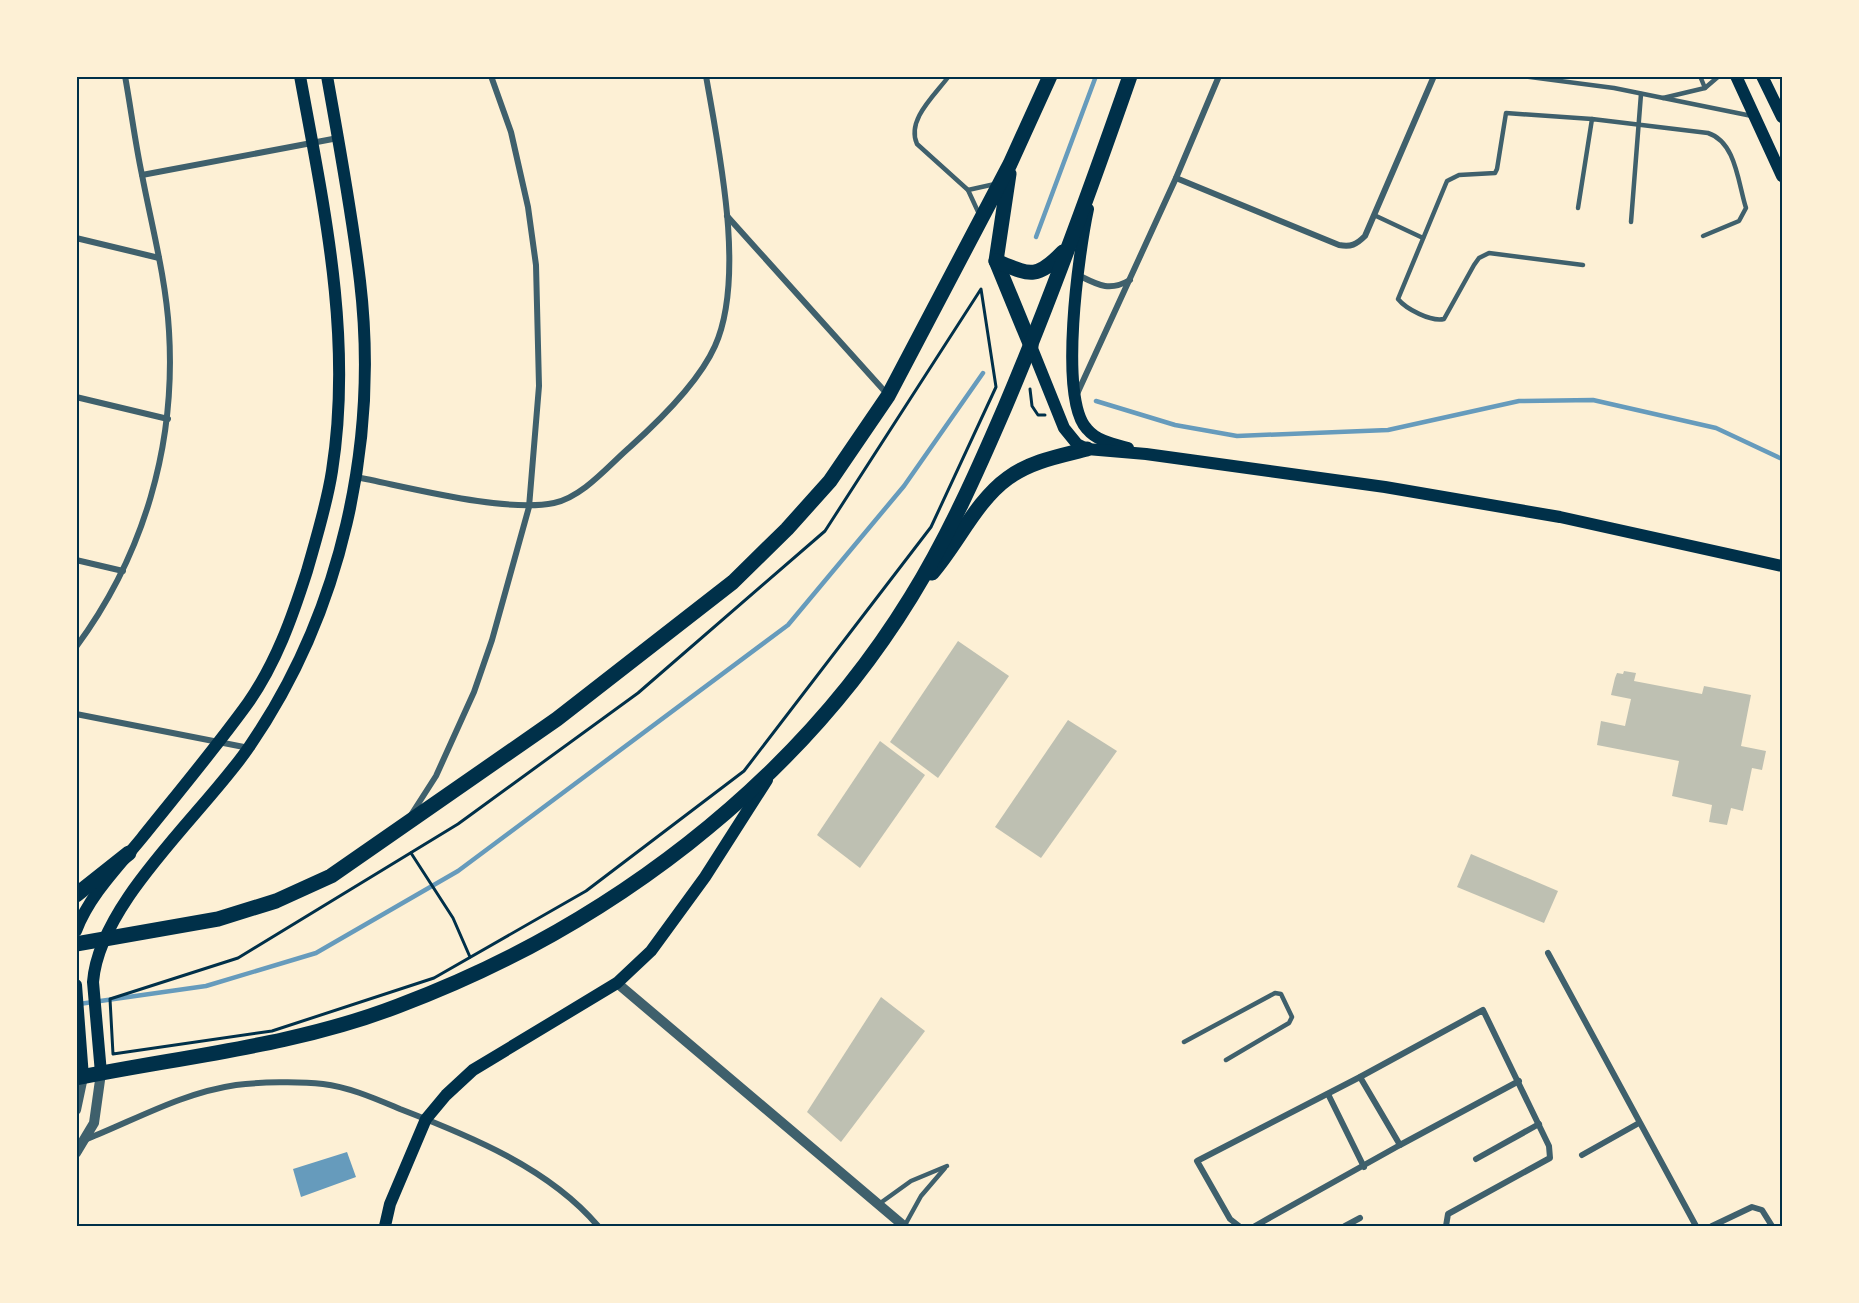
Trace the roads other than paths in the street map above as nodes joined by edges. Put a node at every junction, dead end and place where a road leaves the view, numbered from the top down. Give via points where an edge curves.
1 (125, 76) edge
2 (300, 76) edge
3 (327, 76) edge
4 (491, 76) edge
5 (949, 76) edge
6 (1050, 76) edge
7 (1130, 76) edge
8 (1218, 76) edge
9 (1434, 76) edge
10 (1522, 76) edge
11 (1700, 76) edge
12 (1719, 76) edge
13 (1736, 76) edge
14 (1762, 76) edge
15 (707, 77) edge
16 (1705, 88) junction
17 (1641, 93) junction
18 (1661, 99) junction
19 (1782, 117) edge
20 (1756, 118) junction
21 (1592, 119) junction
22 (1639, 125) junction
23 (338, 138) junction
24 (312, 143) junction
25 (1010, 164) junction
26 (1097, 169) junction
27 (142, 175) junction
28 (1782, 176) edge
29 (1176, 178) junction
30 (999, 183) junction
31 (968, 190) junction
32 (1578, 208) dead end
33 (1374, 215) junction
34 (727, 216) junction
35 (981, 219) junction
36 (1631, 222) dead end
37 (1703, 236) dead end
38 (76, 238) edge
39 (1423, 238) junction
40 (1067, 249) junction
41 (159, 258) junction
42 (996, 261) junction
43 (1583, 265) dead end
44 (1078, 275) junction
45 (1130, 279) junction
46 (1031, 346) junction
47 (888, 396) junction
48 (76, 397) edge
49 (1073, 400) junction
50 (168, 418) junction
51 (1087, 449) junction
52 (1146, 454) junction
53 (356, 477) junction
54 (529, 507) junction
55 (76, 560) edge
56 (1782, 566) edge
57 (123, 571) junction
58 (911, 598) junction
59 (76, 647) edge
60 (76, 714) edge
61 (221, 740) junction
62 (249, 748) junction
63 (775, 767) junction
64 (402, 828) junction
65 (129, 853) junction
66 (76, 896) edge
67 (76, 931) edge
68 (103, 940) junction
69 (76, 944) edge
70 (1548, 953) dead end
71 (617, 982) junction
72 (77, 987) edge
73 (78, 1011) edge
74 (1184, 1042) dead end
75 (1226, 1060) dead end
76 (101, 1072) junction
77 (80, 1077) edge
78 (1360, 1077) junction
79 (1519, 1081) junction
80 (1328, 1094) junction
81 (76, 1110) edge
82 (426, 1119) junction
83 (1639, 1123) junction
84 (1539, 1124) junction
85 (87, 1139) junction
86 (1400, 1145) junction
87 (76, 1153) edge
88 (1582, 1155) dead end
89 (1476, 1159) dead end
90 (1364, 1167) junction
91 (879, 1204) junction
92 (1360, 1218) dead end
93 (385, 1227) edge
94 (598, 1227) edge
95 (904, 1227) edge
96 (1239, 1227) edge
97 (1255, 1227) edge
98 (1345, 1227) edge
99 (1446, 1227) edge
100 (1696, 1227) edge
101 (1712, 1227) edge
102 (1772, 1227) edge

1 - 27 street
2 - 24 main road
3 - 23 main road
4 - 54 street via 511,132 536,265 539,386
5 - 31 lane via 914,123 912,135 916,144
6 - 25 main road
7 - 26 main road
8 - 29 street
9 - 33 street
10 - 17 lane
11 - 16 lane
12 - 16 lane
13 - 20 main road
14 - 19 main road
15 - 34 street
16 - 18 lane
17 - 18 lane
17 - 22 lane
18 - 20 lane
20 - 28 main road
21 - 22 lane
21 - 32 lane
21 - 39 lane via 1508,111 1495,172 1459,175 1447,181
22 - 36 lane
22 - 37 lane via 1708,133 1728,147 1746,208 1739,221
23 - 24 street
23 - 53 main road via 364,330 365,404
24 - 27 street
24 - 61 main road via 339,327 332,472 292,618 274,660
25 - 30 main road
25 - 42 main road
26 - 40 main road
26 - 44 main road
27 - 41 street
29 - 33 street via 1339,245 1350,246 1365,236
29 - 45 street
30 - 31 lane
30 - 35 main road
31 - 35 lane
33 - 39 lane
34 - 47 street
34 - 54 street via 728,294 724,320 714,347 695,377 652,427 583,488 557,503
35 - 47 main road
38 - 41 street
39 - 43 lane via 1398,299 1434,319 1448,315 1474,265 1489,253
40 - 42 main road via 1047,269 1034,274
40 - 46 main road
41 - 50 street via 169,329
42 - 46 main road
44 - 45 street via 1104,288 1119,286
44 - 49 main road
45 - 49 street
46 - 51 main road via 1069,436
46 - 58 main road via 958,515
47 - 64 main road via 830,481 734,582 557,719
48 - 50 street
49 - 52 main road via 1080,419 1094,435
50 - 57 street via 164,452 147,514
51 - 52 main road
51 - 58 main road via 1042,460 1007,478
52 - 56 main road via 1385,487 1560,517
53 - 54 street
53 - 62 main road via 337,566 316,620
54 - 64 street via 474,692 436,776
55 - 57 street
57 - 59 street via 100,614
58 - 63 main road via 846,687
60 - 61 street
61 - 62 street
61 - 65 main road
62 - 68 main road via 129,897
63 - 71 main road via 705,877 651,951
63 - 76 main road via 682,848 579,919 470,977 307,1036
64 - 68 main road via 331,876 276,902 218,919
65 - 66 main road
65 - 67 main road via 102,886
68 - 69 main road
68 - 76 main road via 93,982 106,1054
70 - 83 street
71 - 82 main road via 473,1070
71 - 91 street
72 - 73 main road
73 - 77 main road
74 - 75 lane via 1275,993 1281,994 1292,1017 1289,1023
76 - 77 main road
76 - 85 street via 94,1123
77 - 81 street
78 - 79 street via 1483,1010
78 - 80 street
78 - 86 street
79 - 84 street
79 - 86 street
80 - 90 street
80 - 96 street via 1197,1161 1230,1219
82 - 85 street via 368,1096 322,1084 238,1085 156,1107
82 - 93 main road via 390,1204
82 - 94 street via 493,1149 544,1179 588,1214
83 - 88 street
83 - 100 street
84 - 89 street
84 - 99 street via 1550,1158 1448,1214
85 - 87 street
86 - 90 street
90 - 97 street
91 - 95 street
91 - 95 lane via 911,1182 947,1166 921,1196
92 - 98 street
101 - 102 street via 1752,1207 1762,1210

